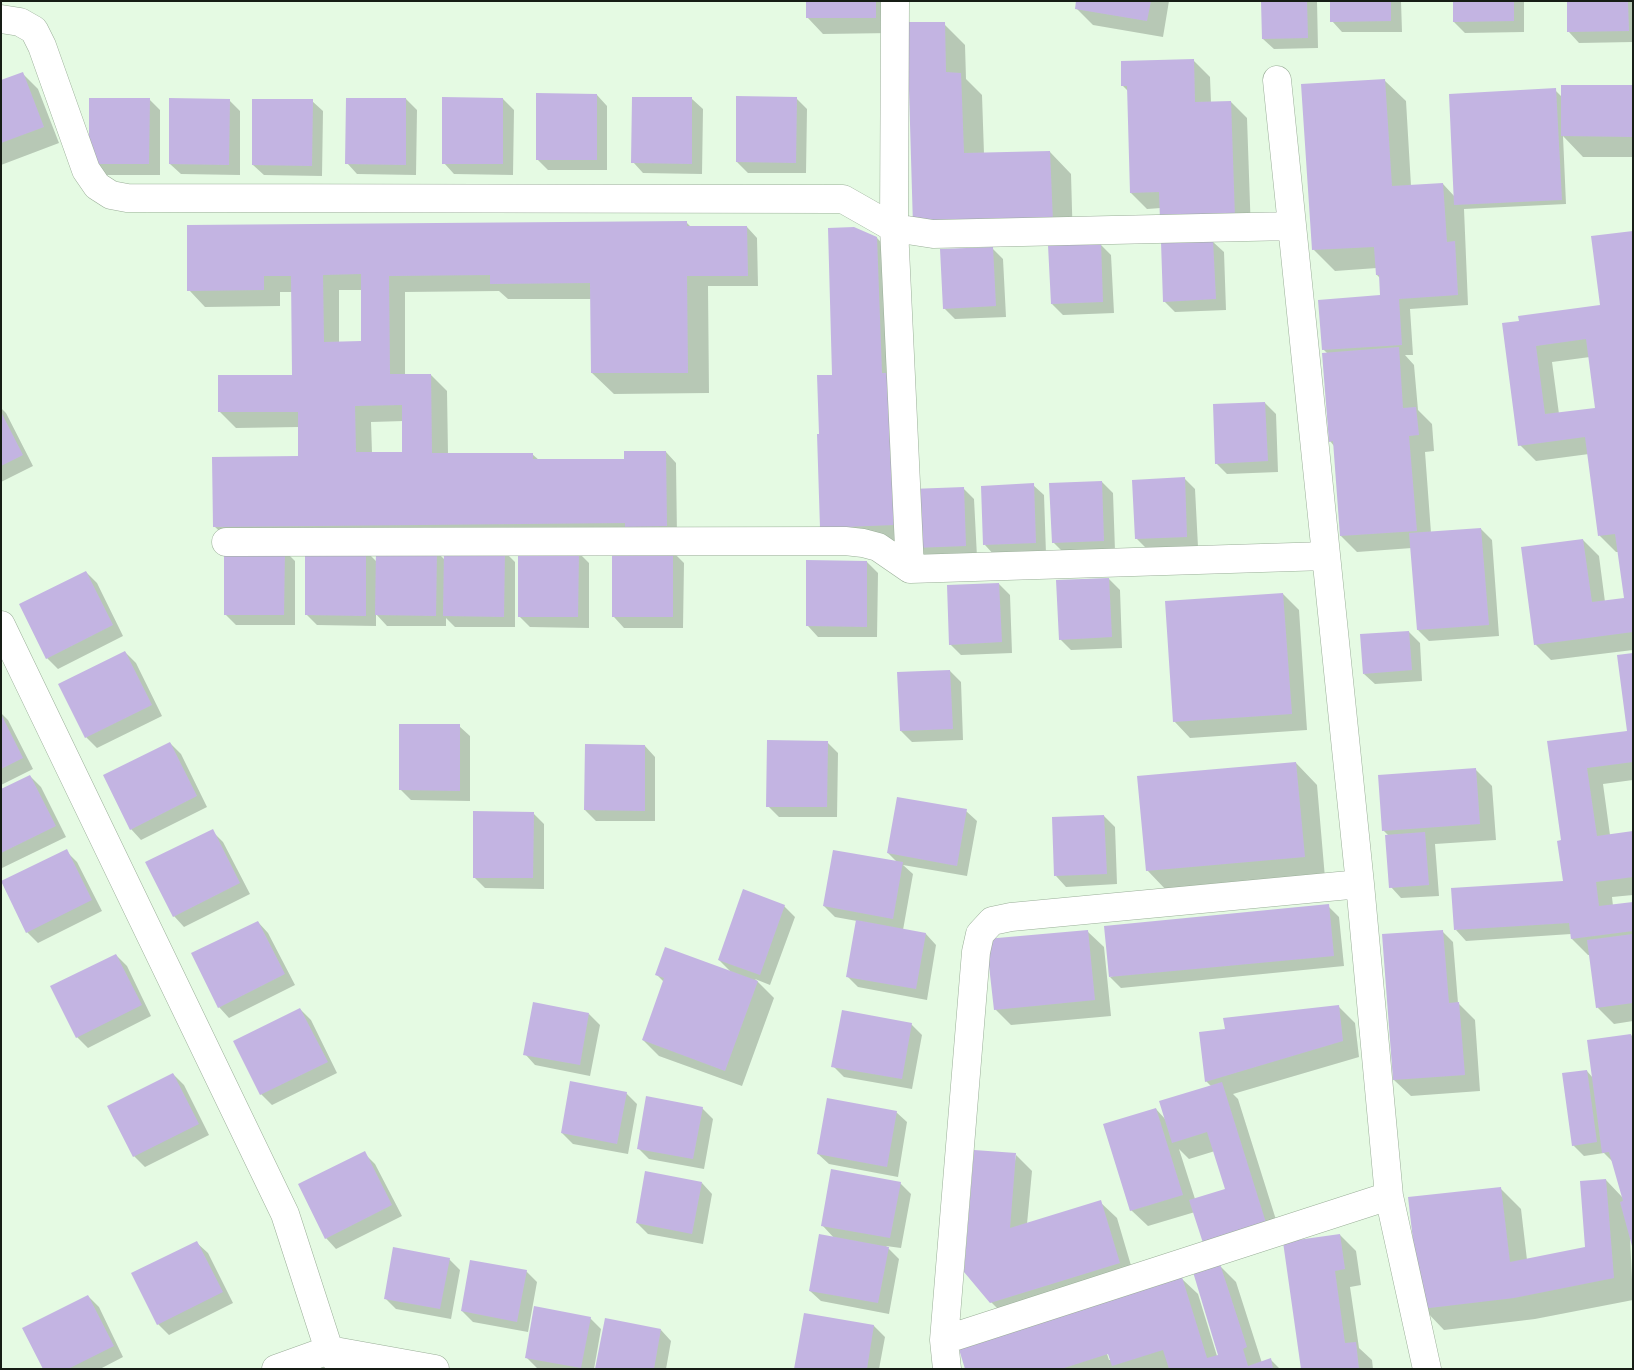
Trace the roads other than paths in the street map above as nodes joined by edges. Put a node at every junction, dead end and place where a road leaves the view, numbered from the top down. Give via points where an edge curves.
1 (895, 1) edge
2 (1, 20) edge
3 (1277, 80) dead end
4 (1292, 226) junction
5 (894, 228) junction
6 (226, 542) dead end
7 (1326, 556) junction
8 (910, 569) junction
9 (1, 625) edge
10 (1360, 884) junction
11 (1389, 1196) junction
12 (944, 1340) junction
13 (336, 1359) edge
14 (276, 1369) edge
15 (435, 1369) edge
16 (946, 1369) edge
17 (1427, 1369) edge

1 - 5 street
2 - 5 street via 20,22 34,30 86,170 97,186 111,195 127,198 843,199
3 - 4 street
4 - 5 street via 933,234
4 - 7 street
5 - 8 street
6 - 8 street via 845,541 878,547
7 - 8 street
7 - 10 street
9 - 13 street via 285,1214
10 - 11 street
10 - 12 street via 1011,917 992,921 980,934
11 - 12 street
11 - 17 street
12 - 16 street
13 - 14 street
13 - 15 street

